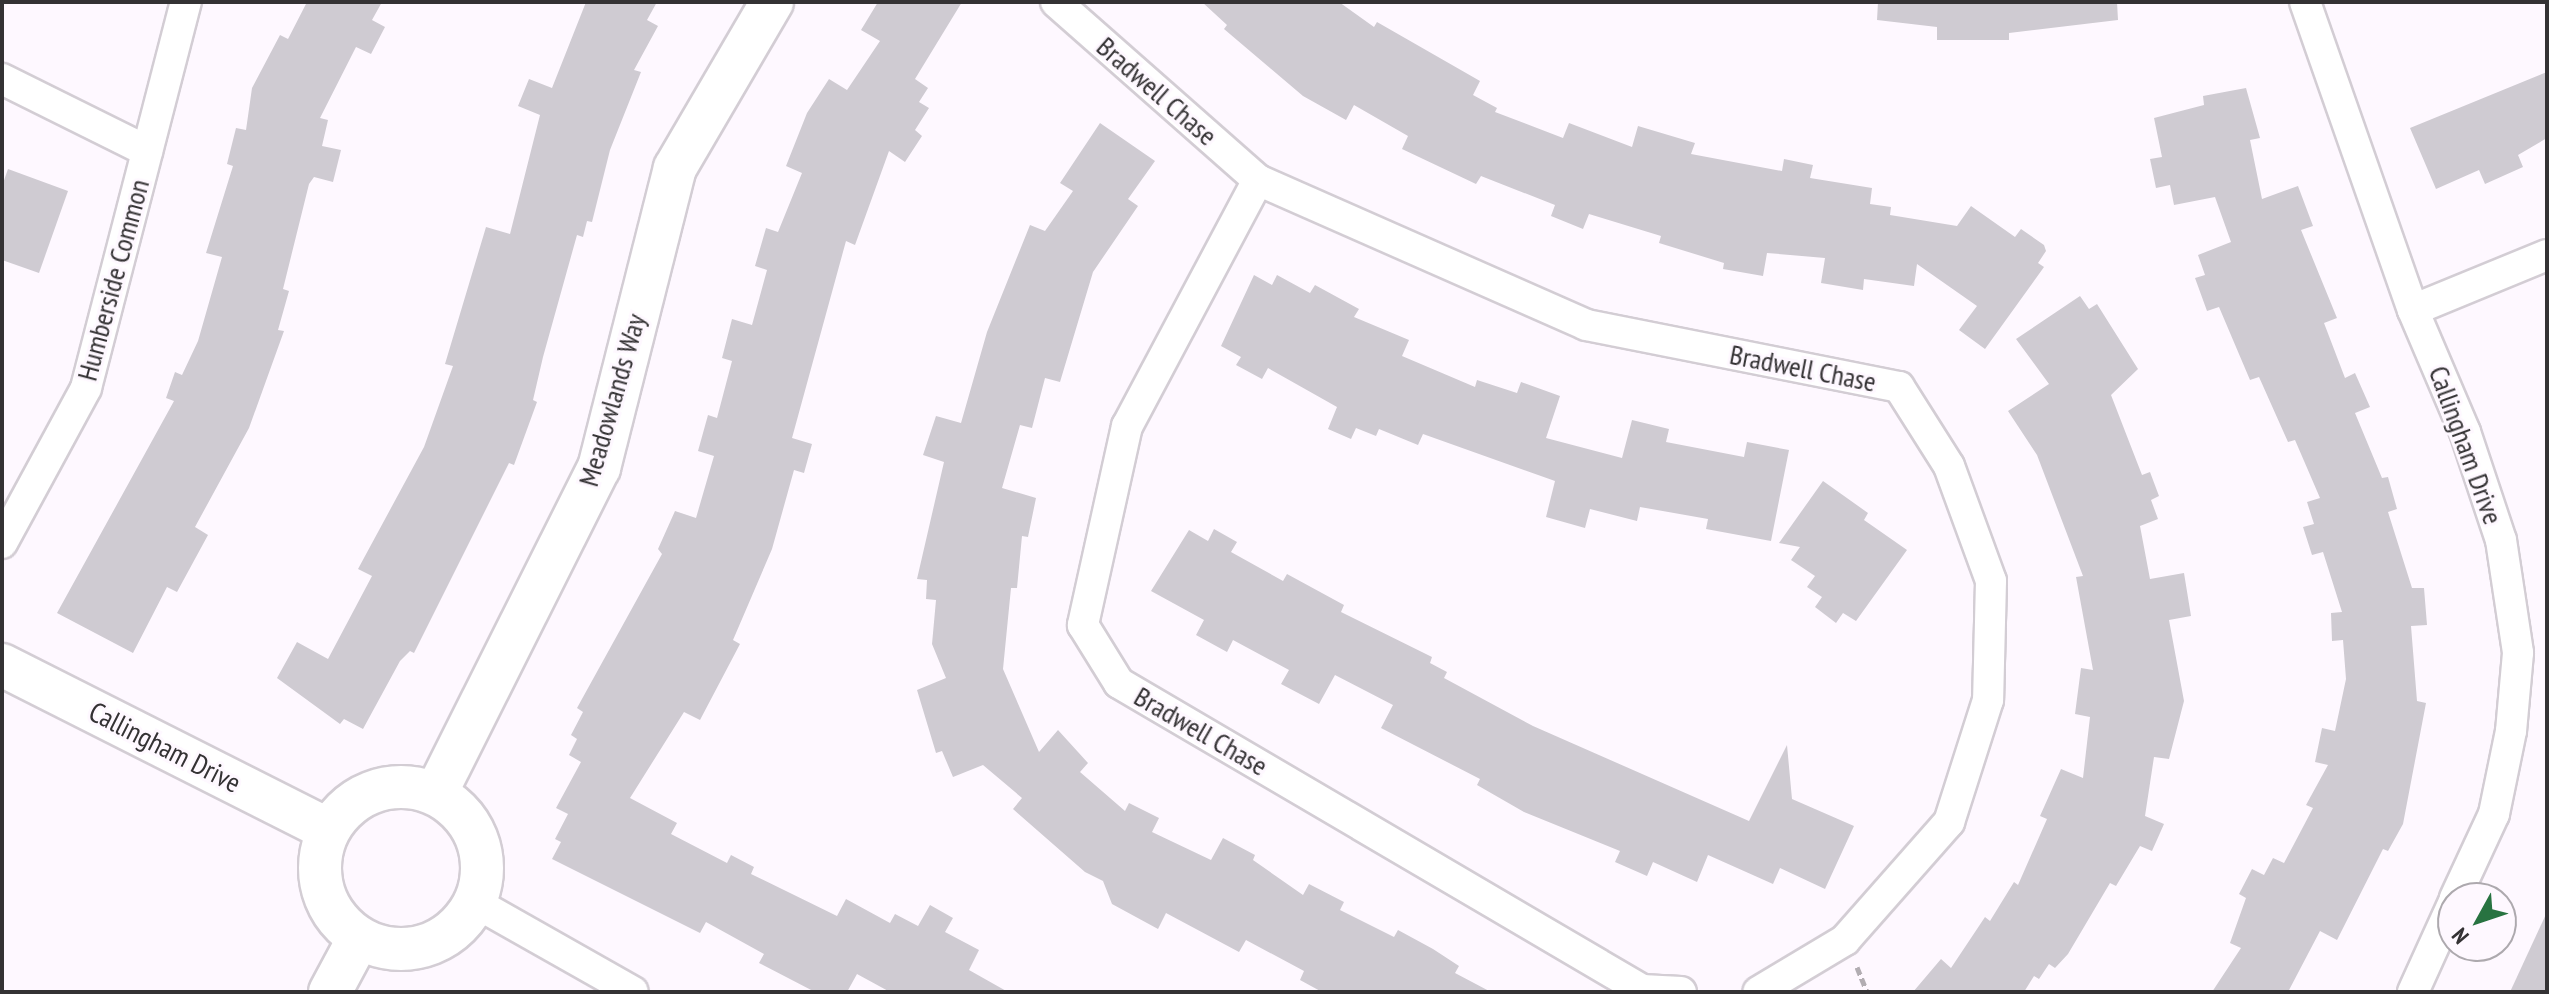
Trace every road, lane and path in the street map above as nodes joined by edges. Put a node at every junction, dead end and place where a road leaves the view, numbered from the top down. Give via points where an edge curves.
1 (186, 2) edge
2 (772, 2) edge
3 (1056, 2) edge
4 (2305, 2) edge
5 (2, 79) edge
6 (147, 151) junction
7 (1258, 180) junction
8 (2547, 255) edge
9 (2413, 310) junction
10 (2, 543) edge
11 (2, 665) edge
12 (436, 793) junction
13 (328, 830) junction
14 (2462, 882) edge
15 (476, 903) junction
16 (359, 938) junction
17 (2437, 939) edge
18 (330, 992) edge
19 (633, 992) edge
20 (1681, 992) edge
21 (1758, 992) edge
22 (2413, 992) edge

1 - 6 street, Humberside Common
2 - 12 street, Meadowlands Way via 675,168 599,468
3 - 7 street, Bradwell Chase
4 - 9 street, Callingham Drive
5 - 6 street
6 - 10 street, Humberside Common via 86,388
7 - 20 street, Bradwell Chase via 1127,426 1083,625 1119,683 1642,990
7 - 21 street, Bradwell Chase via 1586,325 1899,387 1949,466 1991,581 1988,700 1949,822 1845,940
8 - 9 street
9 - 14 street, Callingham Drive via 2465,432 2501,540 2518,653 2511,731 2494,814
11 - 13 street, Callingham Drive
12 - 13 street via 405,785 375,790 347,806
12 - 15 street via 462,813 479,840 483,872
13 - 16 street via 320,860 322,890 336,917
15 - 16 street via 460,926 438,942 411,950 384,948
15 - 19 street
16 - 18 street
17 - 22 street

